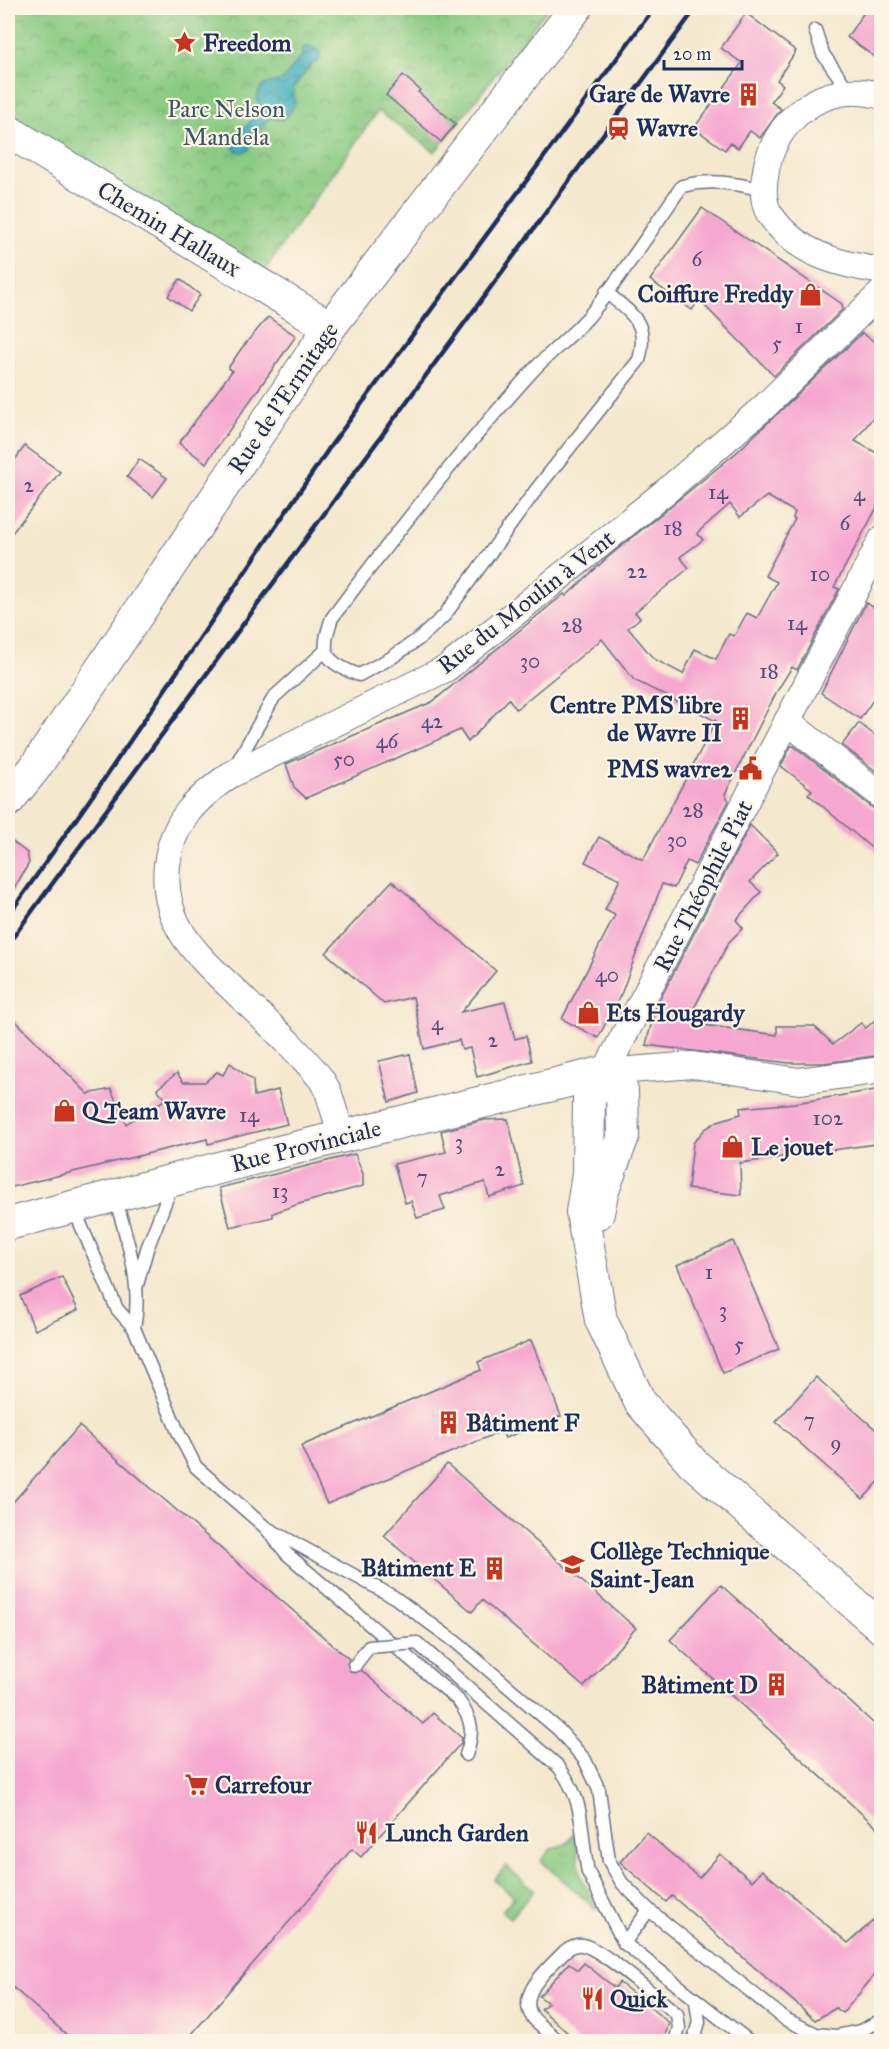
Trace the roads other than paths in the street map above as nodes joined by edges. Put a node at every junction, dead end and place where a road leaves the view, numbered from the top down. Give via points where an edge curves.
1 (576, 8) edge
2 (815, 30) dead end
3 (849, 91) junction
4 (882, 96) edge
5 (8, 131) edge
6 (763, 190) junction
7 (882, 271) edge
8 (606, 292) junction
9 (882, 292) edge
10 (330, 327) junction
11 (882, 539) edge
12 (325, 651) junction
13 (787, 721) junction
14 (230, 775) junction
15 (882, 796) edge
16 (8, 801) edge
17 (882, 1070) edge
18 (605, 1072) junction
19 (342, 1137) junction
20 (174, 1181) junction
21 (115, 1196) junction
22 (73, 1208) junction
23 (8, 1224) edge
24 (136, 1289) junction
25 (134, 1328) junction
26 (265, 1527) junction
27 (882, 1628) edge
28 (355, 1665) dead end
29 (466, 1755) dead end
30 (649, 1910) junction
31 (624, 1943) junction
32 (696, 2002) junction
33 (882, 2020) edge
34 (560, 2042) edge
35 (675, 2042) edge
36 (693, 2042) edge
37 (750, 2042) edge

1 - 10 street, Rue de l'Ermitage
2 - 3 lane via 823,54
3 - 4 street
3 - 6 street via 818,99 781,129 767,158
5 - 10 street, Chemin Hallaux
6 - 7 street via 769,214 807,250 839,264
6 - 8 lane via 705,181 682,186
8 - 12 lane via 589,316 529,374 474,436 409,515 332,618 324,638
8 - 12 lane via 635,318 645,339 639,360 536,490 444,616 420,638 359,675 334,665
9 - 14 street, Rue du Moulin à Vent via 764,407 447,668
10 - 16 street, Rue de l'Ermitage via 34,769
11 - 13 street, Rue Théophile Piat
12 - 14 lane via 273,697
13 - 15 street
13 - 18 street, Rue Théophile Piat
14 - 19 street via 200,796 175,834 166,873 175,921 195,954 321,1079
17 - 18 street via 799,1081 693,1065
18 - 19 street, Rue Provinciale
18 - 27 street via 589,1099 588,1174 582,1212 601,1320 640,1402 693,1463
19 - 20 street, Rue Provinciale
20 - 21 street, Rue Provinciale
20 - 24 lane
21 - 22 street, Rue Provinciale
21 - 24 lane
22 - 23 street, Rue Provinciale
22 - 25 lane via 117,1309
24 - 25 lane via 139,1305
25 - 26 lane via 196,1467
26 - 29 lane via 288,1554 458,1700 468,1714 473,1736
26 - 30 lane via 394,1598 457,1643 559,1730 585,1760 599,1790 609,1861 622,1883
28 - 31 lane, bridge via 369,1647 417,1643 559,1767 574,1788 581,1811 588,1872
30 - 31 lane
30 - 33 lane via 785,2019 816,2034 836,2037
31 - 32 lane
32 - 36 lane via 699,2022
32 - 37 lane
34 - 35 lane via 533,2018 527,2007 530,1993 565,1951 581,1945 592,1948 677,2014

